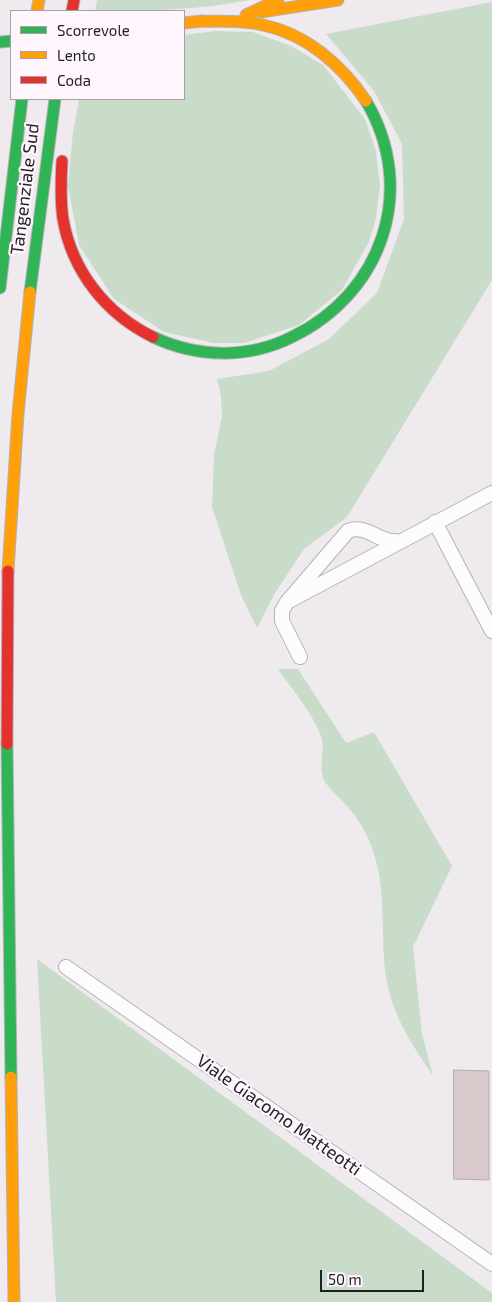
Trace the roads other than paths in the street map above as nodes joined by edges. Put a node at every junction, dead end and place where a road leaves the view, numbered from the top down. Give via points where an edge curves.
1 (278, 0) edge
2 (338, 0) edge
3 (246, 14) junction
4 (202, 21) junction
5 (185, 23) edge
6 (22, 100) edge
7 (55, 100) edge
8 (53, 111) junction
9 (0, 288) edge
10 (492, 493) edge
11 (435, 522) junction
12 (399, 542) junction
13 (329, 553) junction
14 (342, 572) junction
15 (287, 602) junction
16 (492, 631) edge
17 (300, 657) dead end
18 (66, 967) dead end
19 (492, 1264) edge
20 (14, 1302) edge

1 - 3 main road
2 - 3 main road
3 - 4 main road
4 - 5 main road
4 - 8 main road via 270,26 309,45 331,60 351,80 366,100 386,146 391,195 388,217 373,263 348,299 312,329 272,347 230,354 165,342 123,320 85,277 72,250 63,220 62,157
6 - 9 main road, Tangenziale Sud
7 - 8 main road, Tangenziale Sud
8 - 20 main road, Tangenziale Sud via 26,326 9,546 8,852
10 - 11 street
11 - 12 street
11 - 16 street
12 - 13 street via 356,528 348,531
12 - 14 street
13 - 14 street via 330,568
13 - 15 street
14 - 15 street
15 - 17 street via 282,611 282,621
18 - 19 street, Viale Giacomo Matteotti

